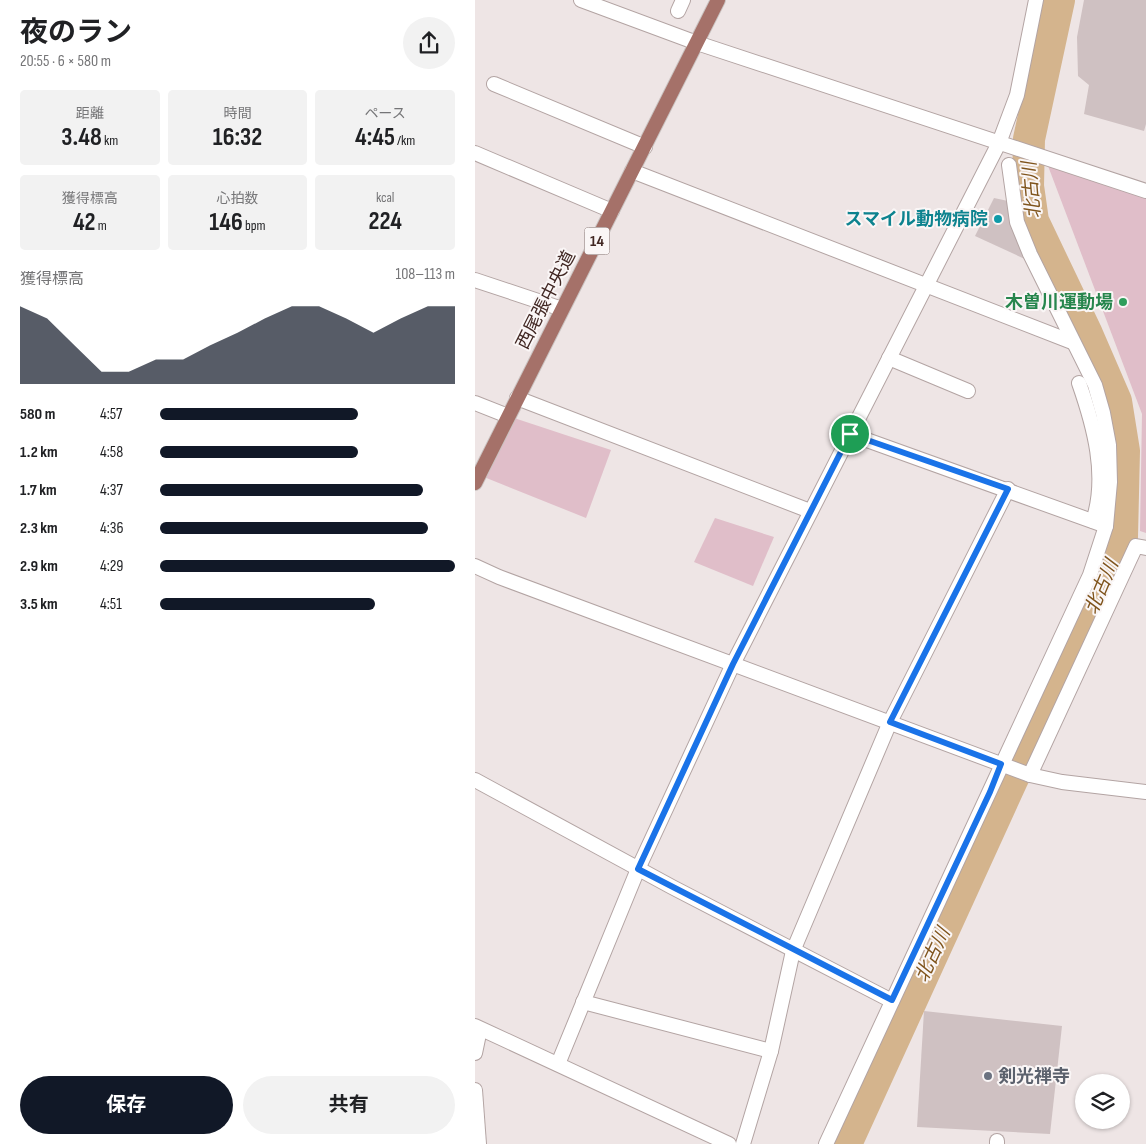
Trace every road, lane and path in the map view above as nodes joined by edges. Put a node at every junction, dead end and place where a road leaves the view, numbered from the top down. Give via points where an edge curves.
1 (581, 0) edge
2 (718, 0) edge
3 (1036, 0) edge
4 (697, 43) junction
5 (495, 84) dead end
6 (1000, 144) junction
7 (645, 147) junction
8 (475, 153) edge
9 (1009, 165) dead end
10 (632, 171) junction
11 (1146, 191) edge
12 (612, 212) junction
13 (475, 280) edge
14 (926, 285) junction
15 (562, 309) junction
16 (1072, 342) junction
17 (889, 358) junction
18 (1079, 382) dead end
19 (968, 391) dead end
20 (517, 398) junction
21 (475, 402) edge
22 (508, 416) junction
23 (850, 434) junction
24 (475, 483) edge
25 (1008, 489) junction
26 (810, 512) junction
27 (1099, 524) junction
28 (1146, 548) edge
29 (475, 566) edge
30 (733, 664) junction
31 (890, 722) junction
32 (1003, 765) junction
33 (1028, 774) junction
34 (475, 780) edge
35 (1146, 792) edge
36 (638, 869) junction
37 (793, 951) junction
38 (892, 1000) junction
39 (583, 1002) junction
40 (478, 1028) edge
41 (771, 1051) junction
42 (475, 1053) edge
43 (557, 1064) junction
44 (475, 1090) edge
45 (479, 1144) edge
46 (729, 1144) edge
47 (743, 1144) edge
48 (826, 1144) edge

1 - 4 street
2 - 4 main road, 西尾張中央道 / 14
3 - 6 street via 1017,95
4 - 6 street
4 - 7 main road, 西尾張中央道 / 14
5 - 7 street
6 - 11 street
6 - 14 street
7 - 10 main road, 西尾張中央道 / 14
8 - 12 street
9 - 16 street via 1017,222
10 - 12 main road, 西尾張中央道 / 14
10 - 14 street
12 - 15 main road, 西尾張中央道 / 14
13 - 15 street
14 - 16 street
14 - 17 street
15 - 20 main road, 西尾張中央道 / 14
16 - 27 street via 1095,385 1109,445 1110,482
17 - 19 street
17 - 23 street
18 - 27 street via 1090,414 1099,463
20 - 22 main road, 西尾張中央道 / 14
20 - 26 street
21 - 22 street
22 - 24 main road, 西尾張中央道 / 14
23 - 25 street
23 - 26 street
25 - 27 street
25 - 31 street
26 - 30 street
27 - 32 street via 1090,575
28 - 33 street via 1136,546
29 - 30 street
30 - 31 street
30 - 36 street
31 - 32 street
31 - 37 street
32 - 33 street
32 - 38 street
33 - 35 street via 1062,782
34 - 36 street
36 - 37 street
36 - 39 street
37 - 38 street
37 - 41 street
38 - 48 street
39 - 41 street
39 - 43 street
40 - 42 street
40 - 43 street
41 - 47 street
43 - 46 street
44 - 45 street

